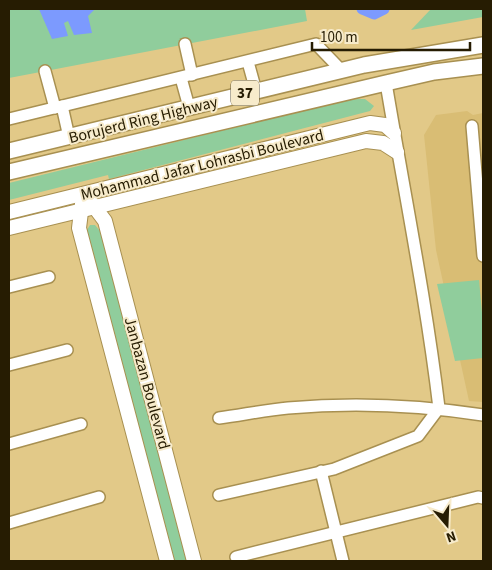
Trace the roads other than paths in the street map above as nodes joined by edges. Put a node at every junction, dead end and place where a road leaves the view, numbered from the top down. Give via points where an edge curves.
1 (185, 44) dead end
2 (483, 45) edge
3 (248, 62) junction
4 (483, 66) edge
5 (341, 70) junction
6 (45, 71) dead end
7 (186, 77) junction
8 (386, 83) junction
9 (256, 91) junction
10 (58, 107) junction
11 (189, 107) junction
12 (9, 119) edge
13 (472, 126) dead end
14 (394, 132) junction
15 (69, 137) junction
16 (9, 151) edge
17 (397, 152) junction
18 (9, 172) edge
19 (83, 193) junction
20 (88, 209) junction
21 (9, 212) edge
22 (9, 228) edge
23 (483, 256) edge
24 (49, 277) dead end
25 (9, 287) edge
26 (67, 350) dead end
27 (9, 365) edge
28 (439, 408) junction
29 (483, 415) edge
30 (220, 418) dead end
31 (81, 424) dead end
32 (9, 444) edge
33 (321, 471) junction
34 (219, 495) dead end
35 (99, 497) dead end
36 (483, 498) edge
37 (9, 523) edge
38 (336, 533) junction
39 (236, 557) dead end
40 (167, 561) edge
41 (194, 561) edge
42 (343, 561) edge

1 - 7 street
2 - 5 highway, Borujerd Ring Highway / 37
3 - 5 street via 316,44
3 - 7 street
3 - 9 street
4 - 8 highway, Borujerd Ring Highway / 37 via 434,72
5 - 9 highway, Borujerd Ring Highway / 37
6 - 10 street
7 - 10 street
7 - 11 street
8 - 14 street
8 - 18 highway, Borujerd Ring Highway / 37
9 - 11 highway, Borujerd Ring Highway / 37
10 - 12 street
10 - 15 street
11 - 15 highway, Borujerd Ring Highway / 37
13 - 23 street
14 - 17 street
14 - 19 main road, Mohammad Jafar Lohrasbi Boulevard via 385,125 370,123
15 - 16 highway, Borujerd Ring Highway / 37
17 - 20 main road via 383,143 366,140
17 - 28 street via 430,336
19 - 20 main road, Janbazan Boulevard
19 - 21 main road, Mohammad Jafar Lohrasbi Boulevard
20 - 22 main road
20 - 40 main road, Janbazan Boulevard via 79,228
20 - 41 main road, Janbazan Boulevard via 105,220
24 - 25 street
26 - 27 street
28 - 29 street
28 - 30 street via 364,404 287,408
28 - 33 street via 418,436 334,469
31 - 32 street
33 - 34 street
33 - 38 street
35 - 37 street
36 - 38 street
38 - 39 street
38 - 42 street

